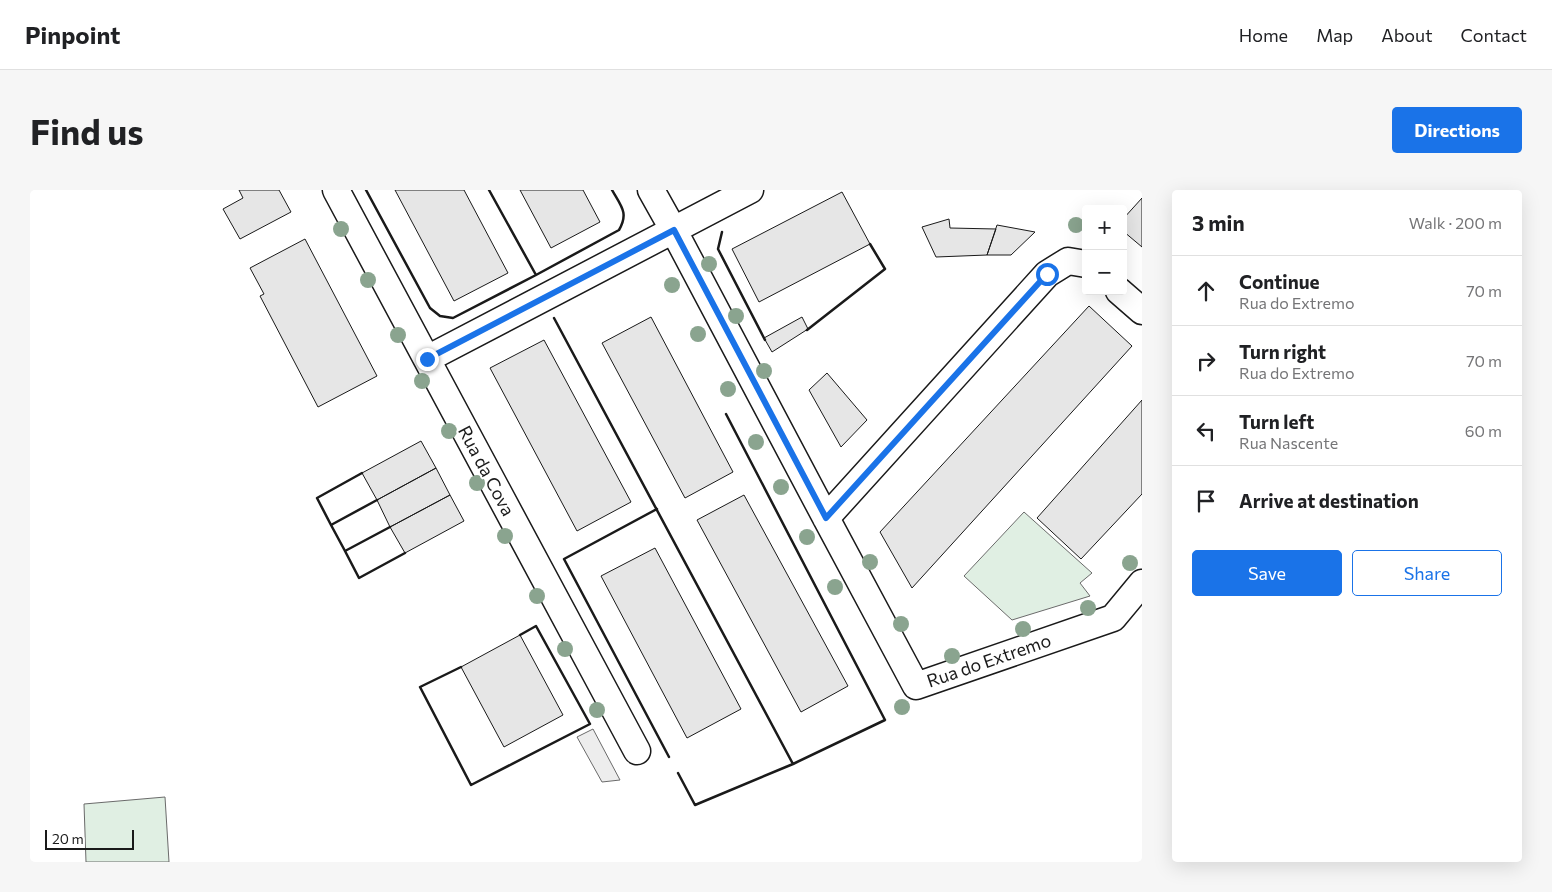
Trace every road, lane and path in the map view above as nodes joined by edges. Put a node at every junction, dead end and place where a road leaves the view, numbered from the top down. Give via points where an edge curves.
1 (336, 190) edge
2 (651, 190) edge
3 (750, 190) edge
4 (674, 230) junction
5 (1082, 264) edge
6 (1123, 295) edge
7 (1142, 312) edge
8 (427, 359) junction
9 (826, 518) junction
10 (1142, 583) edge
11 (637, 751) dead end

1 - 8 street, Rua da Cova
2 - 4 street, Rua do Extremo
3 - 4 street
4 - 8 street
4 - 9 street, Rua do Extremo
5 - 9 street via 1068,262 1047,274
6 - 7 street
8 - 11 street, Rua da Cova
9 - 10 street, Rua do Extremo via 916,686 1113,618

